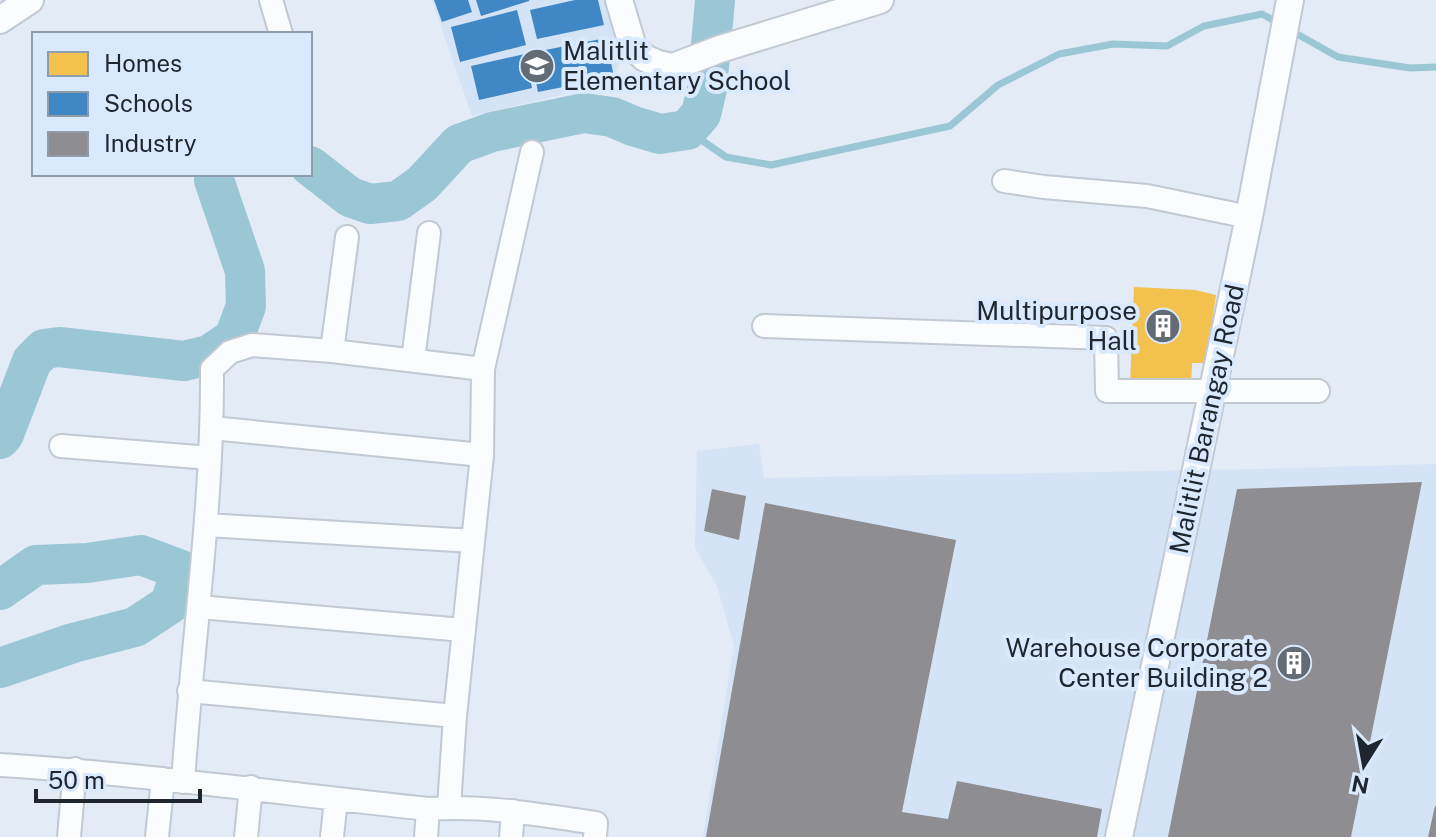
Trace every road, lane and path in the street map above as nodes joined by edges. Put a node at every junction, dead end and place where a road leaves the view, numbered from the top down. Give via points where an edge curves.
1 (30, 0) edge
2 (271, 0) edge
3 (619, 0) edge
4 (880, 0) edge
5 (1290, 3) edge
6 (0, 20) edge
7 (280, 32) edge
8 (532, 152) dead end
9 (1004, 181) dead end
10 (1249, 217) junction
11 (429, 233) dead end
12 (347, 237) dead end
13 (764, 326) dead end
14 (332, 351) junction
15 (413, 360) junction
16 (483, 369) junction
17 (1213, 391) junction
18 (1318, 391) dead end
19 (212, 428) junction
20 (61, 446) dead end
21 (482, 455) junction
22 (210, 458) junction
23 (206, 525) junction
24 (473, 541) junction
25 (199, 607) junction
26 (463, 630) junction
27 (189, 691) junction
28 (455, 716) junction
29 (0, 765) edge
30 (75, 769) junction
31 (173, 780) junction
32 (251, 787) junction
33 (336, 799) junction
34 (439, 808) junction
35 (513, 811) junction
36 (69, 837) edge
37 (157, 837) edge
38 (246, 837) edge
39 (332, 837) edge
40 (426, 837) edge
41 (511, 837) edge
42 (595, 837) edge
43 (1119, 837) edge

1 - 6 street
2 - 7 street
3 - 4 street via 633,47 645,58 673,67
5 - 10 street, Malitlit Barangay Road
8 - 16 street
9 - 10 street via 1147,196
10 - 17 street, Malitlit Barangay Road
11 - 15 street
12 - 14 street
13 - 17 street via 1106,338 1107,391
14 - 15 street
14 - 19 street via 252,345 230,352 212,369
15 - 16 street
16 - 21 street
17 - 18 street
17 - 43 street, Malitlit Barangay Road
19 - 21 street
19 - 22 street
20 - 22 street
21 - 24 street
22 - 23 street
23 - 24 street
23 - 25 street
24 - 26 street
25 - 26 street
25 - 27 street
26 - 28 street
27 - 28 street
27 - 31 street
28 - 34 street
29 - 30 street
30 - 31 street
30 - 36 street
31 - 32 street
31 - 37 street
32 - 33 street
32 - 38 street
33 - 34 street
33 - 39 street
34 - 35 street
34 - 40 street
35 - 41 street
35 - 42 street via 596,823

